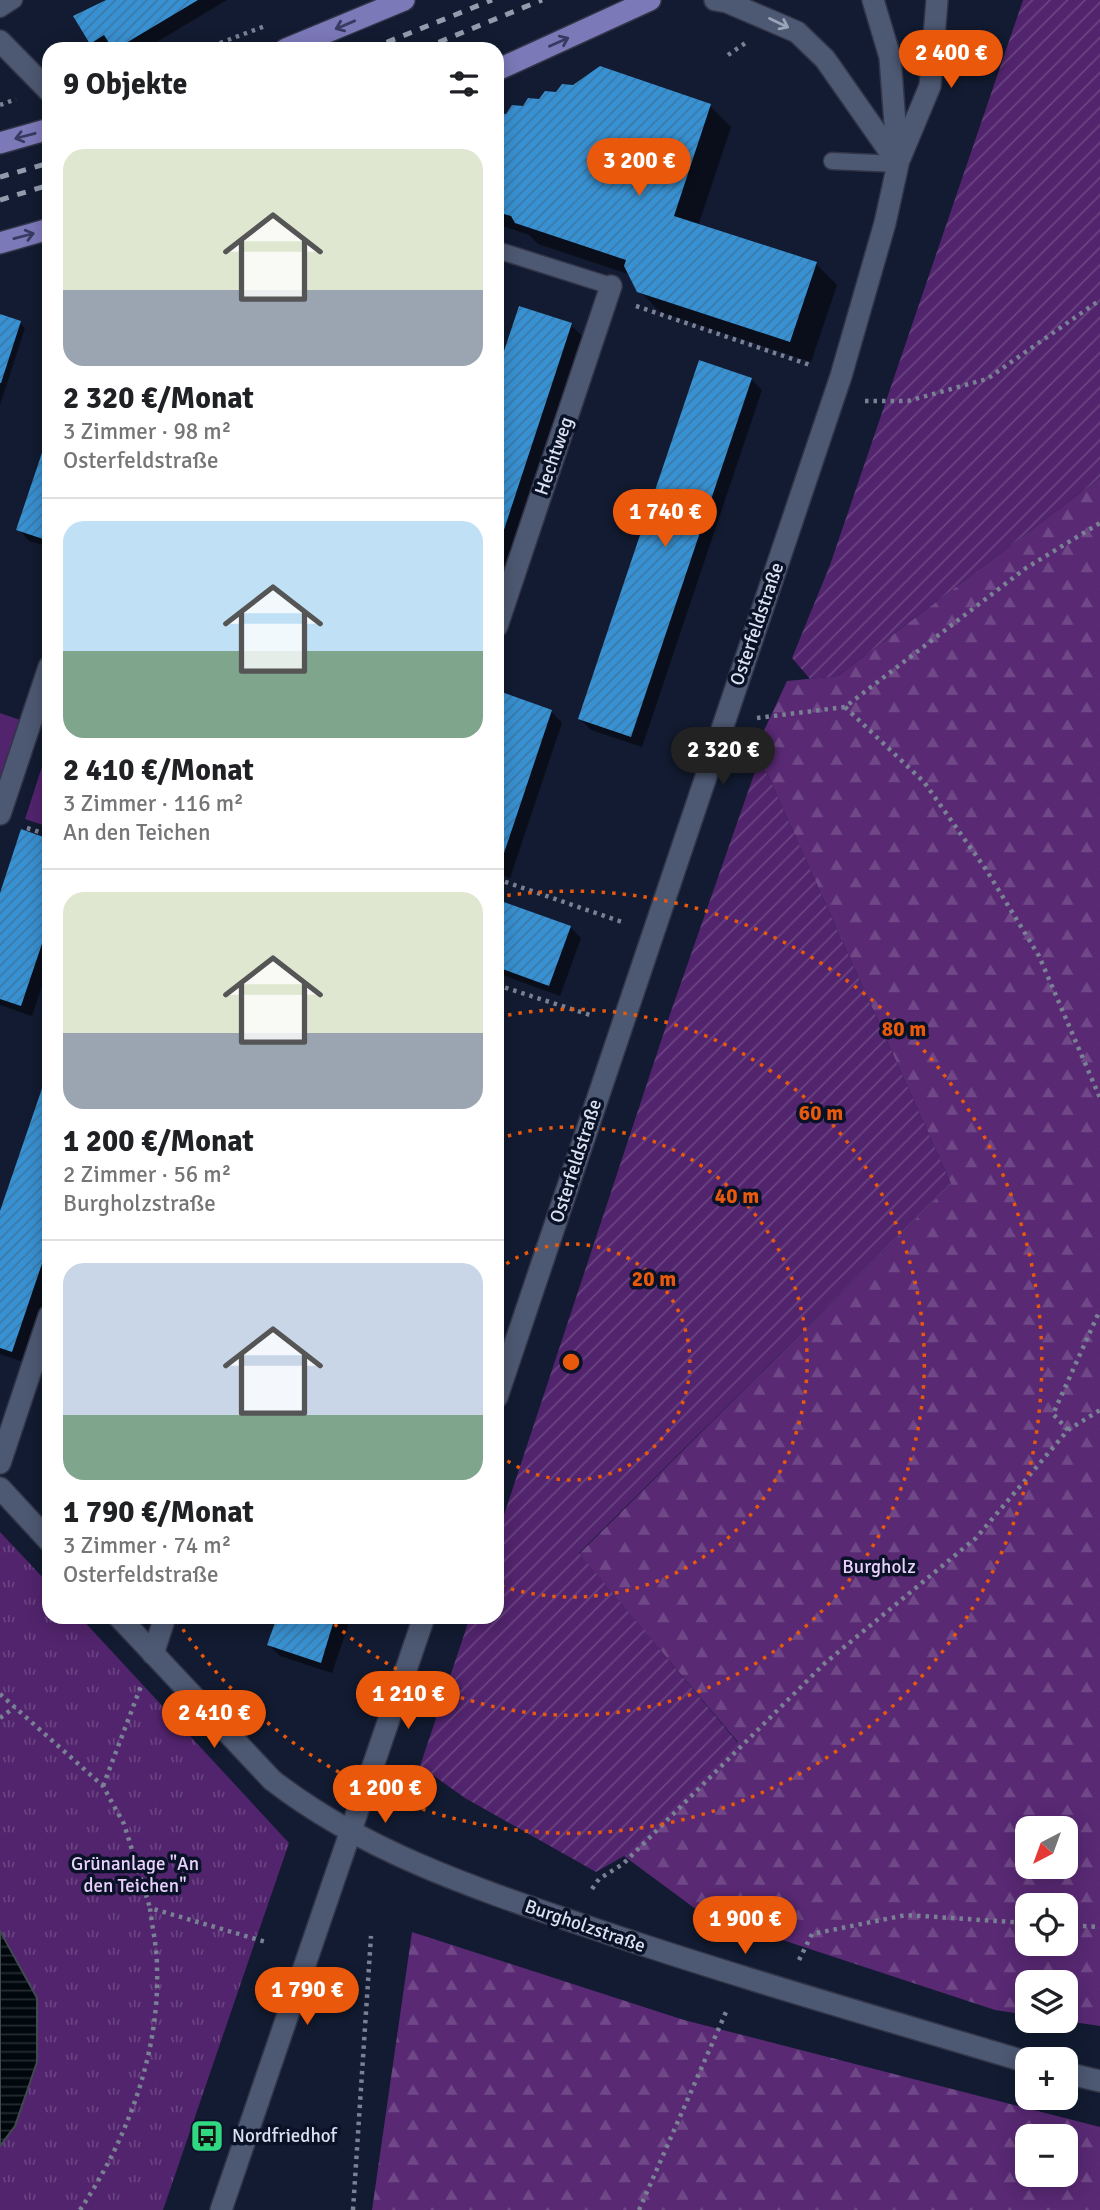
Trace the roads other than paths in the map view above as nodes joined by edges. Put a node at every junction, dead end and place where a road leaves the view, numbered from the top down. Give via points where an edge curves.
1 (14, 0) edge
2 (404, 0) edge
3 (650, 0) edge
4 (715, 0) edge
5 (873, 0) edge
6 (937, 0) edge
7 (0, 9) edge
8 (0, 41) edge
9 (303, 42) edge
10 (504, 67) edge
11 (42, 84) edge
12 (42, 131) edge
13 (0, 142) edge
14 (832, 160) dead end
15 (898, 164) junction
16 (42, 231) edge
17 (0, 243) edge
18 (504, 252) edge
19 (611, 286) joint
20 (504, 605) edge
21 (42, 688) edge
22 (0, 814) edge
23 (42, 1337) edge
24 (504, 1376) edge
25 (0, 1463) edge
26 (0, 1488) edge
27 (42, 1533) edge
28 (125, 1624) edge
29 (163, 1624) edge
30 (422, 1624) edge
31 (153, 1654) junction
32 (352, 1831) junction
33 (1015, 2058) edge
34 (1078, 2076) edge
35 (1100, 2081) edge
36 (221, 2210) edge

1 - 7 lane
2 -> 9 main road
10 -> 3 main road
4 -> 15 street via 797,32 825,59
5 - 15 street, Osterfeldstraße via 890,57
6 - 15 street via 930,86
8 - 11 street
12 -> 13 main road
14 - 15 lane
15 - 24 street, Osterfeldstraße via 841,376
17 -> 16 main road
18 - 19 lane
19 - 20 street, Hechtweg
21 - 22 street
23 - 25 street
26 - 27 street
28 - 31 street, Burgholzstraße
29 - 31 street
30 - 32 street
31 - 32 street, Burgholzstraße via 272,1780
32 - 33 street, Burgholzstraße via 452,1879 681,1959
32 - 36 street
34 - 35 street

